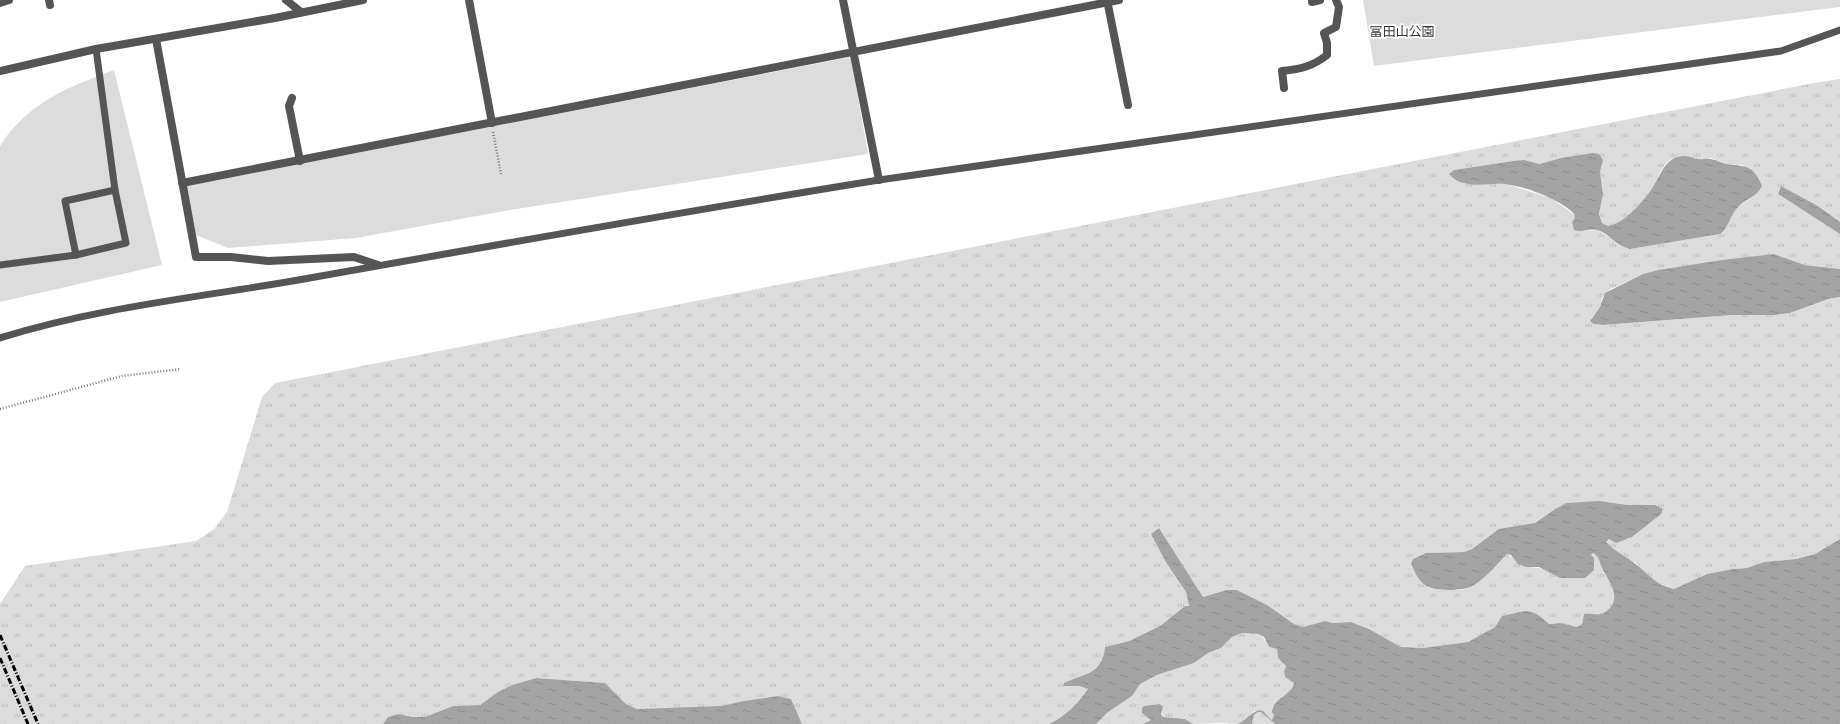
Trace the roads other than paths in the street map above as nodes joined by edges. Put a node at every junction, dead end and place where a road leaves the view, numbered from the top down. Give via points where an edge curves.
1 (9, 0) edge
2 (286, 0) edge
3 (363, 0) edge
4 (469, 0) edge
5 (843, 0) edge
6 (1119, 0) edge
7 (1312, 0) edge
8 (1320, 0) edge
9 (1336, 0) edge
10 (1108, 1) edge
11 (0, 3) edge
12 (301, 12) junction
13 (1840, 30) edge
14 (156, 39) junction
15 (96, 49) junction
16 (853, 52) junction
17 (0, 71) edge
18 (1284, 88) dead end
19 (292, 98) dead end
20 (1128, 105) dead end
21 (492, 123) junction
22 (300, 160) junction
23 (879, 180) junction
24 (182, 184) junction
25 (115, 190) junction
26 (76, 255) junction
27 (378, 265) junction
28 (0, 266) edge
29 (0, 338) edge

1 - 11 street
2 - 12 street
3 - 12 street
4 - 21 street
5 - 16 street
6 - 10 street
7 - 8 street
9 - 18 street via 1339,7 1336,28 1324,33 1327,54 1317,63 1282,71
10 - 16 street
10 - 20 street
12 - 14 street
13 - 23 lane via 1781,51
14 - 15 street
14 - 24 street
15 - 17 street
15 - 25 lane
16 - 21 street
16 - 23 street
19 - 22 street via 289,106
21 - 22 street
22 - 24 street
23 - 27 lane
24 - 27 street via 196,257 268,261 354,257
25 - 26 lane via 126,243
25 - 26 lane via 65,201
26 - 28 lane
27 - 29 lane via 126,308 30,328

